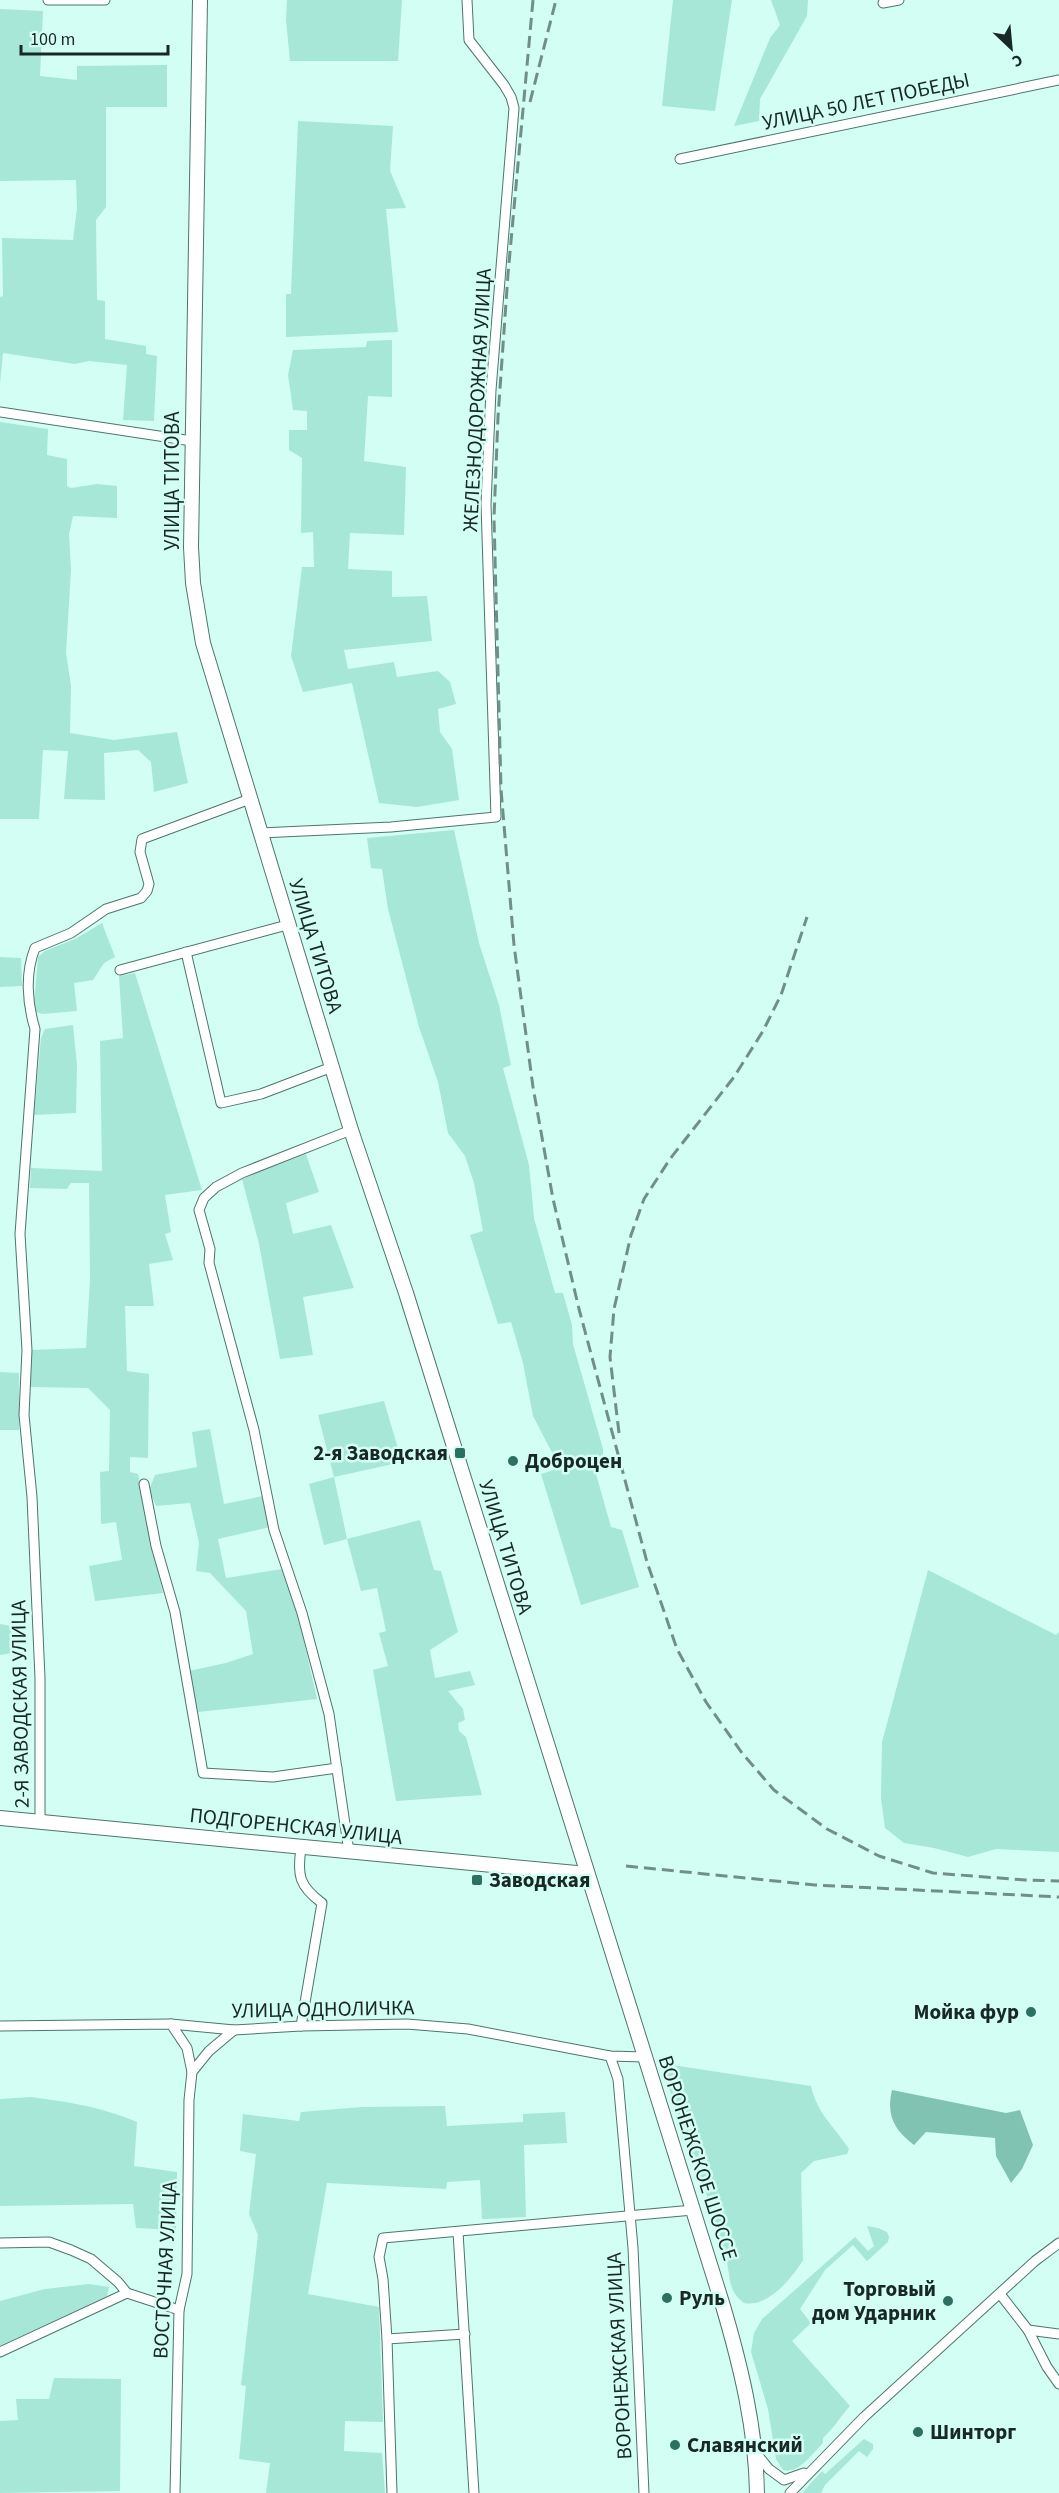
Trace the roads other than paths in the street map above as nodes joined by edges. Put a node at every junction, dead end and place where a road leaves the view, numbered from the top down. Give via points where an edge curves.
1 (48, 0) edge
2 (105, 0) edge
3 (200, 0) edge
4 (466, 0) edge
5 (899, 0) edge
6 (883, 3) dead end
7 (1059, 80) edge
8 (680, 159) dead end
9 (0, 412) edge
10 (192, 441) junction
11 (249, 799) junction
12 (260, 832) junction
13 (287, 925) junction
14 (186, 952) junction
15 (120, 970) dead end
16 (332, 1067) junction
17 (351, 1131) junction
18 (144, 1484) dead end
19 (338, 1768) junction
20 (0, 1818) edge
21 (40, 1822) junction
22 (301, 1848) junction
23 (349, 1852) junction
24 (587, 1874) junction
25 (171, 2024) junction
26 (0, 2026) edge
27 (301, 2026) junction
28 (234, 2030) junction
29 (610, 2056) junction
30 (644, 2057) junction
31 (192, 2072) junction
32 (693, 2210) junction
33 (629, 2217) junction
34 (458, 2232) junction
35 (0, 2243) edge
36 (1059, 2243) edge
37 (127, 2293) junction
38 (1000, 2294) junction
39 (179, 2310) junction
40 (1028, 2330) junction
41 (465, 2334) junction
42 (1059, 2334) edge
43 (387, 2339) junction
44 (0, 2352) edge
45 (1059, 2384) edge
46 (756, 2453) junction
47 (809, 2471) junction
48 (175, 2493) edge
49 (392, 2493) edge
50 (474, 2493) edge
51 (644, 2493) edge
52 (757, 2493) edge
53 (790, 2493) edge

1 - 2 street
3 - 10 main road, УЛИЦА ТИТОВА
4 - 12 street, ЖЕЛЕЗНОДОРОЖНАЯ УЛИЦА via 469,40 504,85 514,108 491,390 486,504 496,817 390,827
5 - 6 street
7 - 8 street, УЛИЦА 50 ЛЕТ ПОБЕДЫ
9 - 10 street
10 - 11 main road, УЛИЦА ТИТОВА via 193,583 201,633
11 - 12 main road, УЛИЦА ТИТОВА
11 - 21 street, 2-Я ЗАВОДСКАЯ УЛИЦА via 142,840 140,852 148,884 141,898 106,909 71,933 36,948 29,963 29,1009 34,1029 20,1234 27,1350 24,1415 32,1497 40,1678
12 - 13 main road, УЛИЦА ТИТОВА
13 - 14 street
13 - 16 main road, УЛИЦА ТИТОВА
14 - 15 street
14 - 16 street via 221,1103 261,1094
16 - 17 main road, УЛИЦА ТИТОВА
17 - 19 street via 242,1173 216,1187 204,1198 199,1210 210,1249 209,1263 254,1430 274,1530 302,1613 329,1714
17 - 24 main road, УЛИЦА ТИТОВА via 406,1293
18 - 19 street via 175,1612 203,1773 273,1777
19 - 23 street
20 - 21 main road, ПОДГОРЕНСКАЯ УЛИЦА
21 - 22 main road, ПОДГОРЕНСКАЯ УЛИЦА
22 - 23 main road, ПОДГОРЕНСКАЯ УЛИЦА
22 - 27 street via 297,1871 310,1894 322,1903
23 - 24 main road, ПОДГОРЕНСКАЯ УЛИЦА
24 - 30 main road, ВОРОНЕЖСКОЕ ШОССЕ
25 - 26 street, УЛИЦА ОДНОЛИЧКА
25 - 28 street, УЛИЦА ОДНОЛИЧКА
25 - 31 street via 187,2048
27 - 28 street, УЛИЦА ОДНОЛИЧКА
27 - 29 street, УЛИЦА ОДНОЛИЧКА via 407,2024 468,2029
28 - 31 street
29 - 30 street, УЛИЦА ОДНОЛИЧКА
29 - 33 street, ВОРОНЕЖСКАЯ УЛИЦА via 618,2079
30 - 32 main road, ВОРОНЕЖСКОЕ ШОССЕ
31 - 39 street, ВОСТОЧНАЯ УЛИЦА via 187,2274
32 - 33 street
32 - 46 main road, ВОРОНЕЖСКОЕ ШОССЕ via 737,2356
33 - 34 street
33 - 51 street, ВОРОНЕЖСКАЯ УЛИЦА
34 - 41 street
34 - 43 street via 383,2238 379,2257
35 - 37 street via 49,2242 71,2250 91,2259
36 - 38 street
37 - 39 street
37 - 44 street
38 - 40 street
38 - 47 street
39 - 48 street, ВОСТОЧНАЯ УЛИЦА
40 - 42 street
40 - 45 street
41 - 43 street
41 - 50 street
43 - 49 street
46 - 47 street via 784,2480
46 - 52 main road, ВОРОНЕЖСКОЕ ШОССЕ
47 - 53 street

